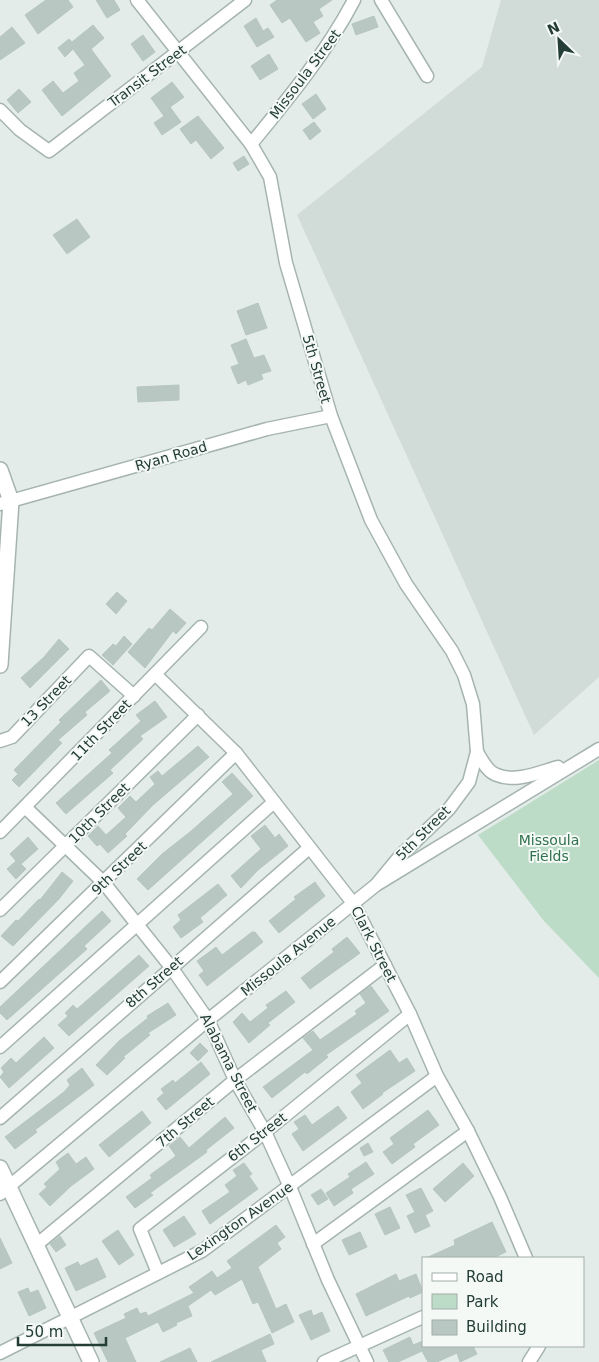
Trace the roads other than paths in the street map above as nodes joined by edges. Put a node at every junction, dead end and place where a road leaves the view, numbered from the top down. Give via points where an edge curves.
1 (137, 0) edge
2 (245, 0) edge
3 (354, 0) edge
4 (381, 0) edge
5 (177, 53) junction
6 (427, 76) dead end
7 (0, 110) edge
8 (251, 144) junction
9 (331, 416) junction
10 (0, 470) edge
11 (6, 503) edge
12 (4, 575) edge
13 (2, 624) edge
14 (201, 627) dead end
15 (0, 665) edge
16 (156, 674) junction
17 (134, 696) junction
18 (198, 715) junction
19 (0, 741) edge
20 (599, 749) edge
21 (477, 752) junction
22 (236, 754) junction
23 (575, 762) junction
24 (274, 802) junction
25 (25, 807) junction
26 (0, 832) edge
27 (65, 846) junction
28 (309, 848) junction
29 (104, 883) junction
30 (376, 885) junction
31 (353, 903) junction
32 (0, 910) edge
33 (137, 927) junction
34 (385, 965) junction
35 (171, 967) junction
36 (0, 982) edge
37 (410, 1014) junction
38 (208, 1020) junction
39 (0, 1047) edge
40 (437, 1076) junction
41 (235, 1080) junction
42 (0, 1118) edge
43 (468, 1131) junction
44 (264, 1132) junction
45 (0, 1168) edge
46 (290, 1187) junction
47 (4, 1190) edge
48 (313, 1244) junction
49 (35, 1246) junction
50 (526, 1257) edge
51 (158, 1273) junction
52 (71, 1317) junction
53 (422, 1317) edge
54 (359, 1346) junction
55 (538, 1347) edge
56 (0, 1352) edge
57 (91, 1362) edge
58 (324, 1362) edge
59 (368, 1362) edge
60 (529, 1362) edge

1 - 5 street, 5th Street
2 - 5 street, Transit Street
3 - 8 street, Missoula Street via 341,25 292,95
4 - 6 street
5 - 7 street, Transit Street via 49,151 20,130
5 - 8 street, 5th Street
8 - 9 street, 5th Street via 270,177 286,263
9 - 11 street, Ryan Road via 267,429
9 - 21 street, 5th Street via 370,520 464,675 473,704
10 - 11 street
11 - 12 street
12 - 13 street
13 - 15 street
14 - 16 street, 11th Street
16 - 17 street, 11th Street
16 - 18 street, Clark Street
17 - 19 street, 13 Street via 89,656 12,737
17 - 25 street, 11th Street
18 - 22 street, Clark Street
18 - 27 street, 10th Street
20 - 23 street, Missoula Avenue
21 - 23 street via 486,767 497,776 520,777
21 - 30 street, 5th Street via 468,782 450,809 400,856
22 - 24 street, Clark Street
22 - 29 street, 9th Street
23 - 30 street, Missoula Avenue
24 - 28 street, Clark Street
24 - 33 street
25 - 26 street, 11th Street
25 - 27 street, Alabama Street
27 - 29 street, Alabama Street
27 - 32 street, 10th Street
28 - 31 street, Clark Street
28 - 35 street, 8th Street
29 - 33 street, Alabama Street
29 - 36 street, 9th Street
30 - 31 street, Missoula Avenue
31 - 34 street, Clark Street
31 - 38 street, Missoula Avenue
33 - 35 street, Alabama Street
33 - 39 street
34 - 37 street, Clark Street
34 - 41 street, 7th Street
35 - 38 street, Alabama Street
35 - 42 street, 8th Street
37 - 40 street, Clark Street
37 - 44 street, 6th Street
38 - 41 street, Alabama Street
38 - 47 street, Missoula Avenue
40 - 43 street, Clark Street
40 - 46 street, Lexington Avenue
41 - 44 street, Alabama Street
41 - 49 street, 7th Street
43 - 48 street
43 - 50 street, Clark Street
44 - 46 street, Alabama Street
44 - 51 street, 6th Street via 140,1229
45 - 47 street
46 - 48 street, Alabama Street
46 - 51 street, Lexington Avenue via 202,1252
47 - 49 street
48 - 54 street, Alabama Street
49 - 52 street
51 - 52 street, Lexington Avenue
52 - 56 street, Lexington Avenue
52 - 57 street
53 - 54 street
54 - 58 street
54 - 59 street, Alabama Street
55 - 60 street

